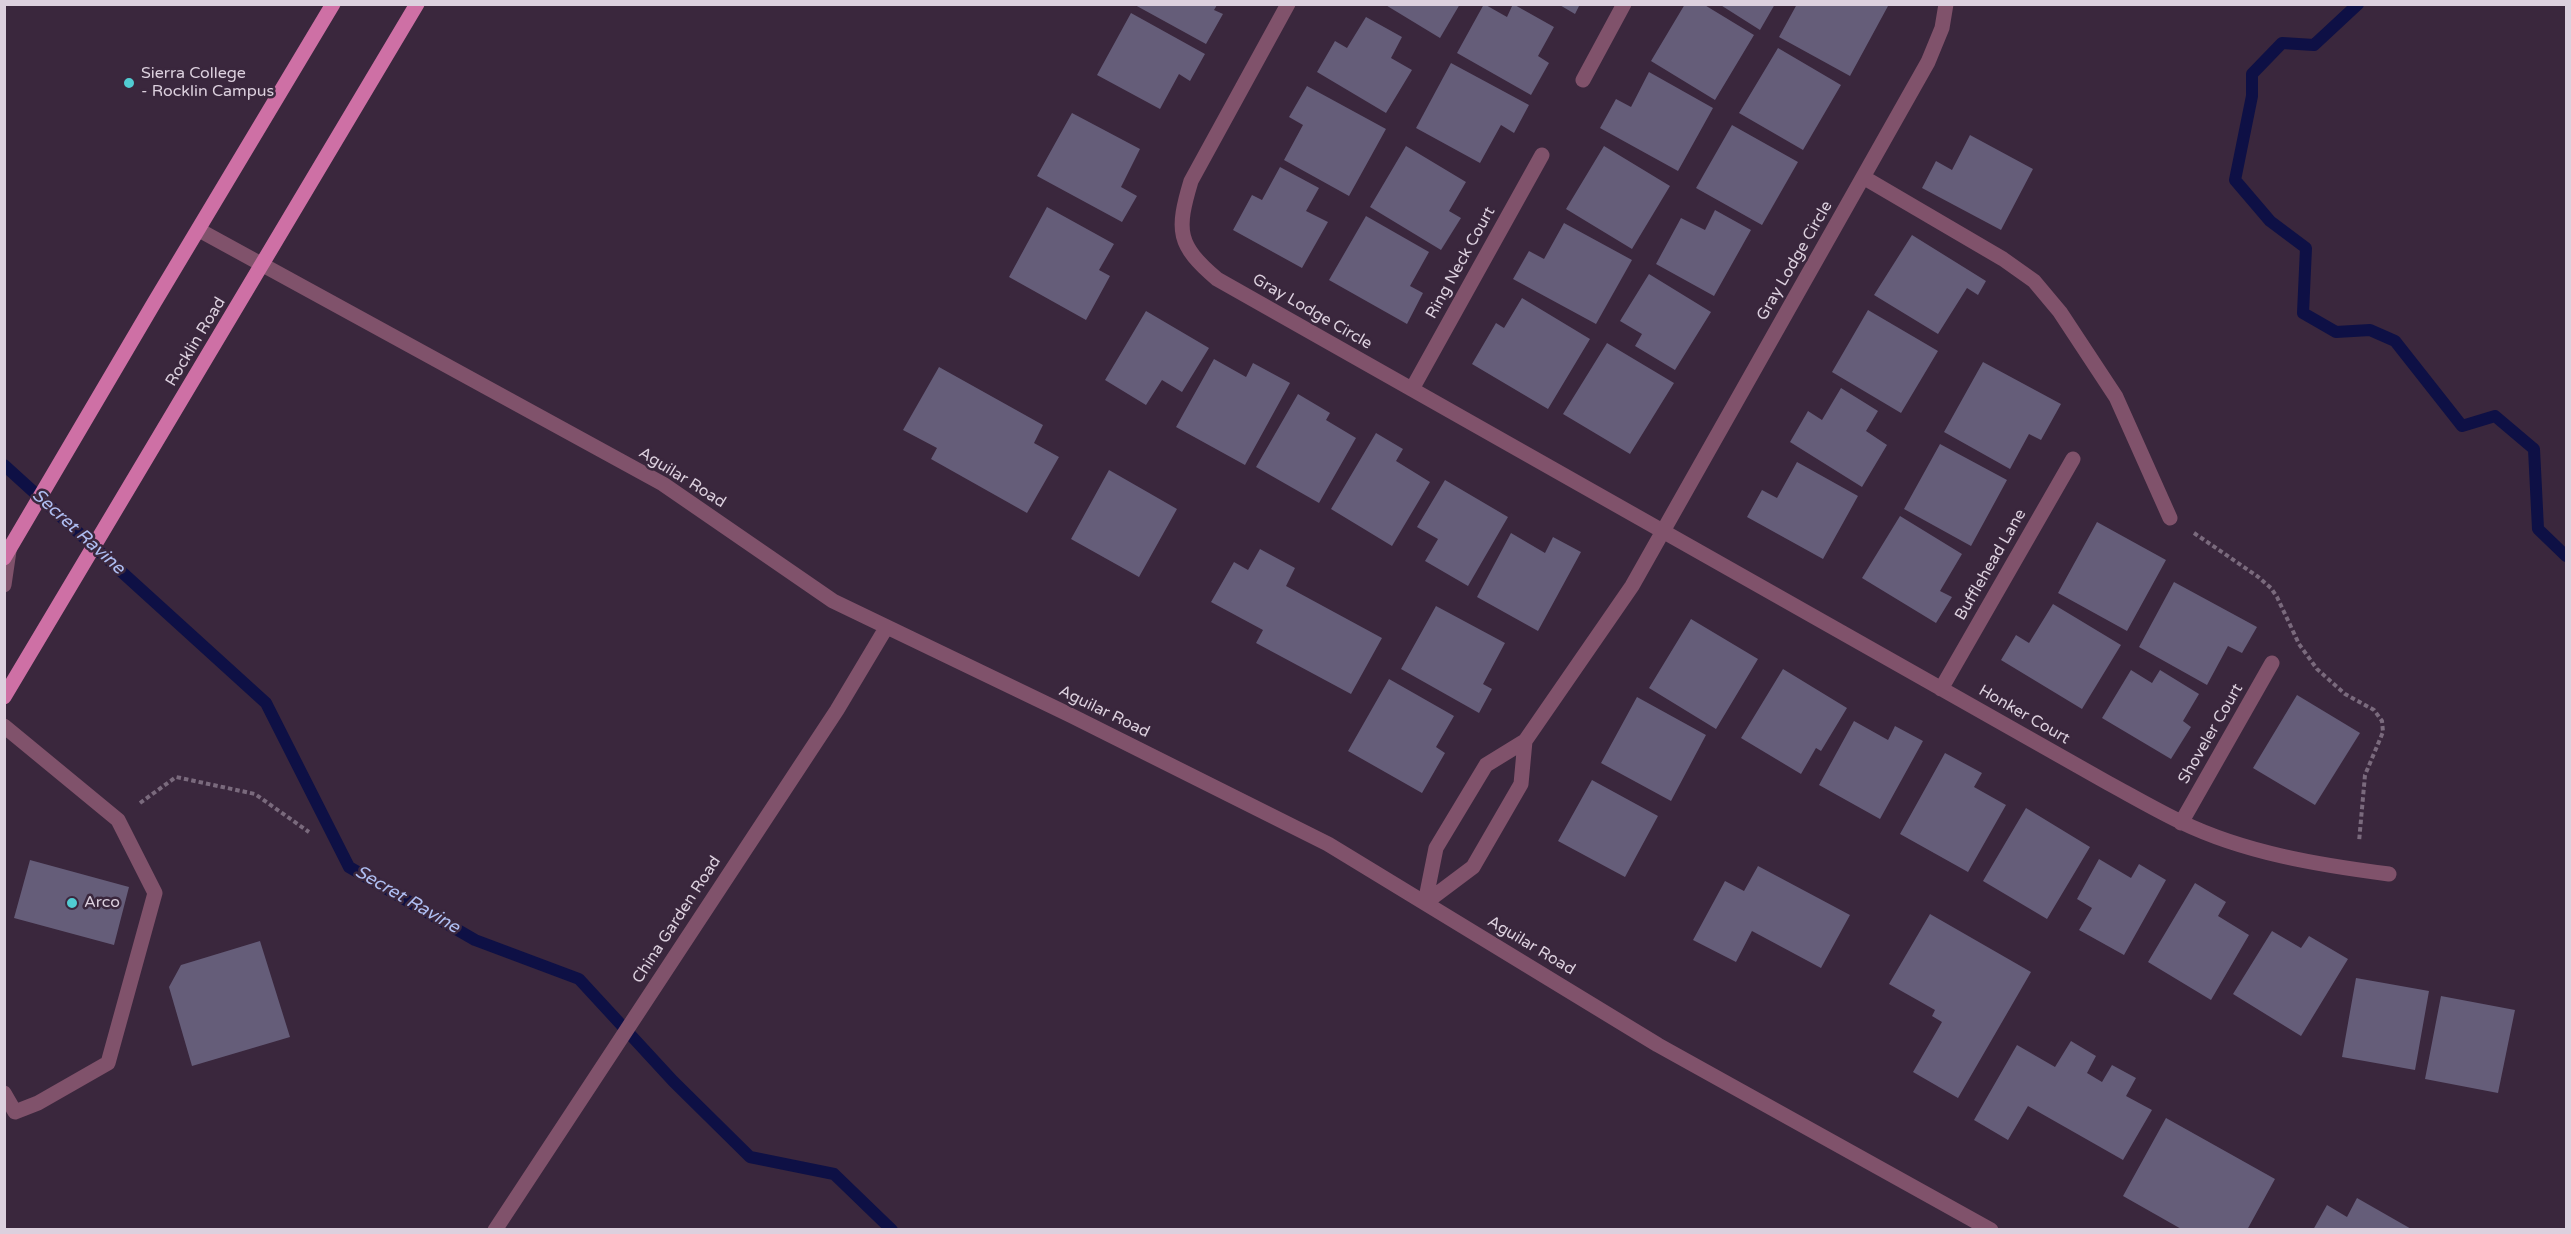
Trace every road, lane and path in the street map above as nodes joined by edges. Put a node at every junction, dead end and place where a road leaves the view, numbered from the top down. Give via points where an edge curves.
1 (333, 4) edge
2 (417, 4) edge
3 (1288, 4) edge
4 (1624, 4) edge
5 (1946, 4) edge
6 (1583, 80) dead end
7 (1542, 155) dead end
8 (1863, 177) junction
9 (199, 230) junction
10 (264, 265) junction
11 (1412, 389) junction
12 (2073, 459) dead end
13 (2170, 518) joint
14 (1663, 531) junction
15 (7, 554) edge
16 (4, 585) edge
17 (886, 628) junction
18 (2272, 663) dead end
19 (1941, 689) junction
20 (4, 697) edge
21 (4, 726) edge
22 (1525, 741) junction
23 (118, 820) junction
24 (2181, 823) junction
25 (309, 832) dead end
26 (2356, 870) junction
27 (2389, 874) dead end
28 (1425, 903) junction
29 (4, 1093) edge
30 (495, 1230) edge
31 (1991, 1230) edge

1 - 9 main road
2 - 10 main road, Rocklin Road
3 - 11 street, Gray Lodge Circle via 1191,181 1181,213 1183,239 1197,262 1217,279
4 - 6 street
5 - 8 street, Gray Lodge Circle via 1942,28 1928,62
7 - 11 street, Ring Neck Court
8 - 13 street via 2034,281 2060,312 2116,397
8 - 14 street, Gray Lodge Circle
9 - 10 street, Aguilar Road
9 - 15 main road
10 - 17 street, Aguilar Road via 663,484 832,601
10 - 20 main road, Rocklin Road
11 - 14 street, Gray Lodge Circle
12 - 19 street, Bufflehead Lane
13 - 26 path via 2271,588 2316,669 2345,694 2374,710 2382,721 2383,732 2365,775
14 - 19 street, Honker Court
14 - 22 street, Gray Lodge Circle via 1632,586
15 - 16 street
17 - 28 street, Aguilar Road via 1317,839
17 - 30 street, China Garden Road via 851,688
18 - 24 street, Shoveler Court
19 - 24 street, Honker Court
21 - 23 street
22 - 28 street via 1486,765 1436,848
22 - 28 street via 1521,784 1473,867
23 - 25 path via 176,777 255,794
23 - 29 street via 155,893 108,1063 15,1112
24 - 26 street, Honker Court via 2260,851
26 - 27 street, Honker Court
28 - 31 street, Aguilar Road via 1658,1045

